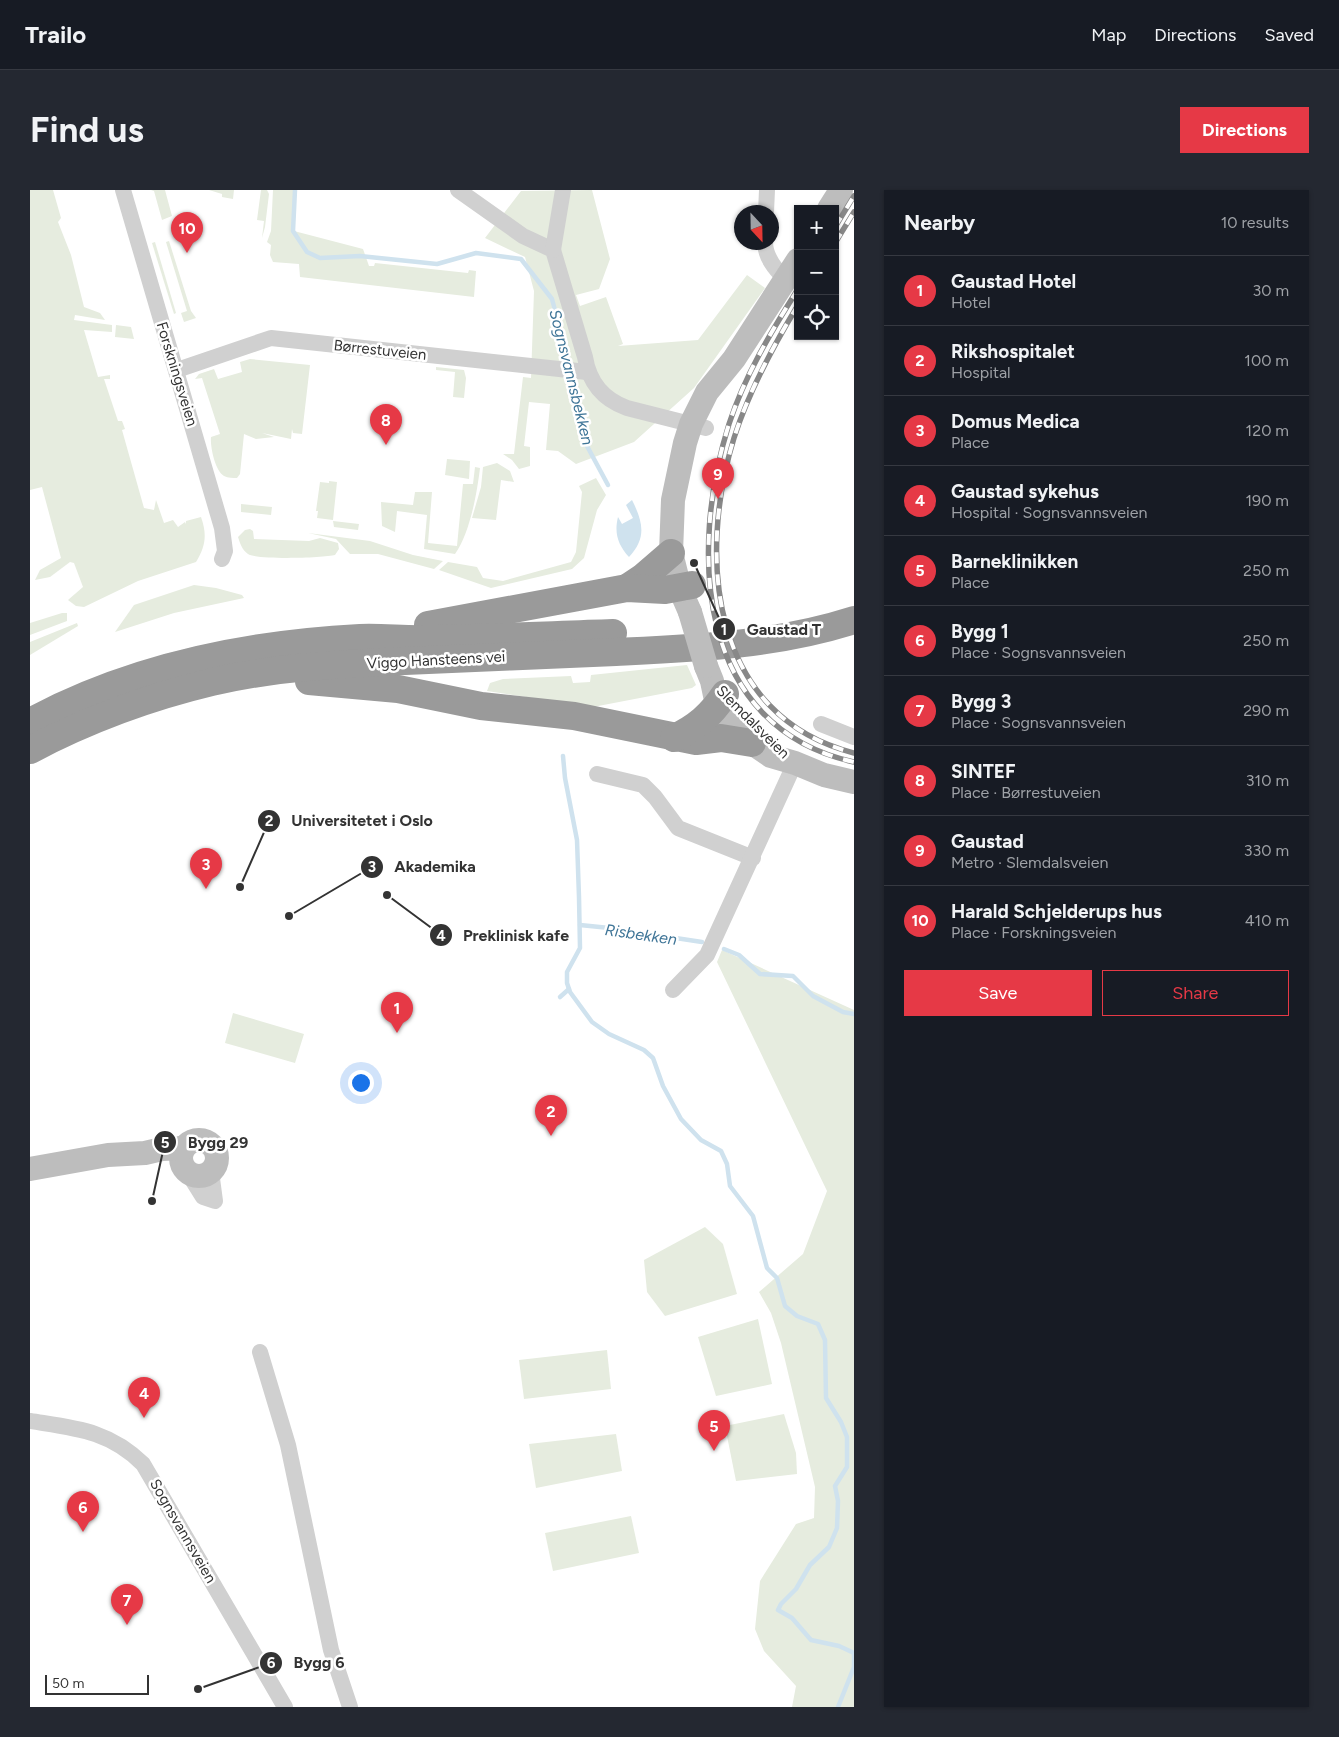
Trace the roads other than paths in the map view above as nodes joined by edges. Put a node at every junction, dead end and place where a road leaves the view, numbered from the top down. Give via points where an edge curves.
1 (122, 190) edge
2 (458, 190) edge
3 (563, 190) edge
4 (768, 190) edge
5 (841, 190) edge
6 (767, 205) edge
7 (832, 205) edge
8 (553, 250) junction
9 (765, 250) edge
10 (791, 270) edge
11 (177, 370) junction
12 (584, 371) junction
13 (698, 426) junction
14 (672, 553) junction
15 (222, 559) dead end
16 (627, 588) junction
17 (688, 597) junction
18 (854, 601) edge
19 (854, 620) edge
20 (362, 638) junction
21 (715, 686) junction
22 (30, 722) edge
23 (821, 724) dead end
24 (59, 735) junction
25 (854, 737) edge
26 (674, 738) junction
27 (752, 743) junction
28 (30, 750) edge
29 (795, 763) junction
30 (597, 774) dead end
31 (854, 782) edge
32 (753, 858) junction
33 (673, 990) dead end
34 (192, 1165) dead end
35 (30, 1169) edge
36 (260, 1352) dead end
37 (30, 1421) edge
38 (285, 1707) edge
39 (350, 1707) edge

1 - 11 street, Forskningsveien
2 - 8 street via 523,236
3 - 8 street
4 - 6 street
5 - 7 main road
8 - 12 street via 585,357
9 - 10 street via 770,260
10 - 13 main road, Slemdalsveien via 734,360 708,392
11 - 12 street, Børrestuveien via 272,338
11 - 15 street, Forskningsveien via 222,528 225,551
12 - 13 street via 600,394 615,404
13 - 14 main road, Slemdalsveien via 676,481 671,524
13 - 17 main road, Slemdalsveien via 688,502
14 - 16 highway
14 - 17 main road, Slemdalsveien
16 - 17 highway
16 - 20 highway
17 - 21 main road, Slemdalsveien, bridge
18 - 20 highway, Viggo Hansteens vei via 783,619 695,631 426,640
19 - 24 highway, Viggo Hansteens vei via 803,634 728,646 277,670 166,694
20 - 22 highway, Viggo Hansteens vei via 251,648 176,664 99,690
21 - 26 highway via 693,729
21 - 27 main road, Slemdalsveien
21 - 29 main road, Slemdalsveien
23 - 25 street
24 - 26 highway via 96,728 198,696 312,681 398,689 481,706 574,716
24 - 28 highway, Viggo Hansteens vei
26 - 27 highway via 696,741 721,738
27 - 29 main road, Slemdalsveien via 771,756
29 - 31 main road, Slemdalsveien via 824,775
29 - 32 street, Slemdalsveien
30 - 32 street via 643,785 678,828
32 - 33 street, Slemdalsveien via 707,955
34 - 35 main road via 162,1149
36 - 39 street via 288,1445 331,1650
37 - 38 street, Sognsvannsveien via 104,1436 123,1446 143,1464

